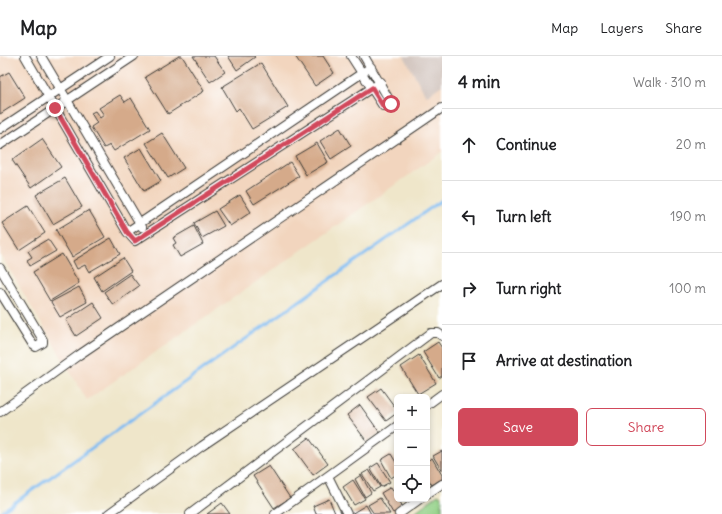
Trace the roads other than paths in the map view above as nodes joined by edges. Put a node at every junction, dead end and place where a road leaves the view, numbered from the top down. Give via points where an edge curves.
1 (25, 56) edge
2 (41, 56) edge
3 (110, 56) edge
4 (134, 56) edge
5 (351, 56) edge
6 (364, 56) edge
7 (371, 67) junction
8 (362, 73) junction
9 (380, 82) junction
10 (372, 88) junction
11 (60, 89) junction
12 (48, 97) junction
13 (67, 100) junction
14 (55, 108) junction
15 (442, 108) edge
16 (0, 129) edge
17 (0, 145) edge
18 (140, 224) junction
19 (127, 232) junction
20 (146, 234) junction
21 (1, 272) edge
22 (442, 284) edge
23 (0, 292) edge
24 (442, 336) edge
25 (442, 394) edge
26 (430, 403) edge
27 (0, 412) edge
28 (394, 428) edge
29 (328, 476) junction
30 (442, 484) edge
31 (430, 492) edge
32 (416, 502) edge
33 (108, 514) edge
34 (190, 514) edge
35 (275, 514) edge
36 (347, 514) edge
37 (399, 514) edge

1 - 12 street
2 - 11 street
3 - 11 street
4 - 13 street
5 - 8 street
6 - 7 street
7 - 8 street
7 - 9 street
8 - 10 street
8 - 18 street
9 - 10 street
9 - 10 street via 391,102 389,106 383,106
10 - 20 street
11 - 12 street
11 - 13 street
12 - 14 street
12 - 16 street
13 - 14 street
13 - 18 street
14 - 17 street
14 - 19 street
15 - 27 street via 79,355
18 - 19 street
18 - 20 street
19 - 20 street via 135,241
21 - 23 street via 43,343 36,347 33,345
22 - 33 street via 202,446
24 - 34 street via 438,332 431,333
25 - 26 street
28 - 29 street
29 - 35 street
29 - 36 street
30 - 31 street
32 - 37 street

